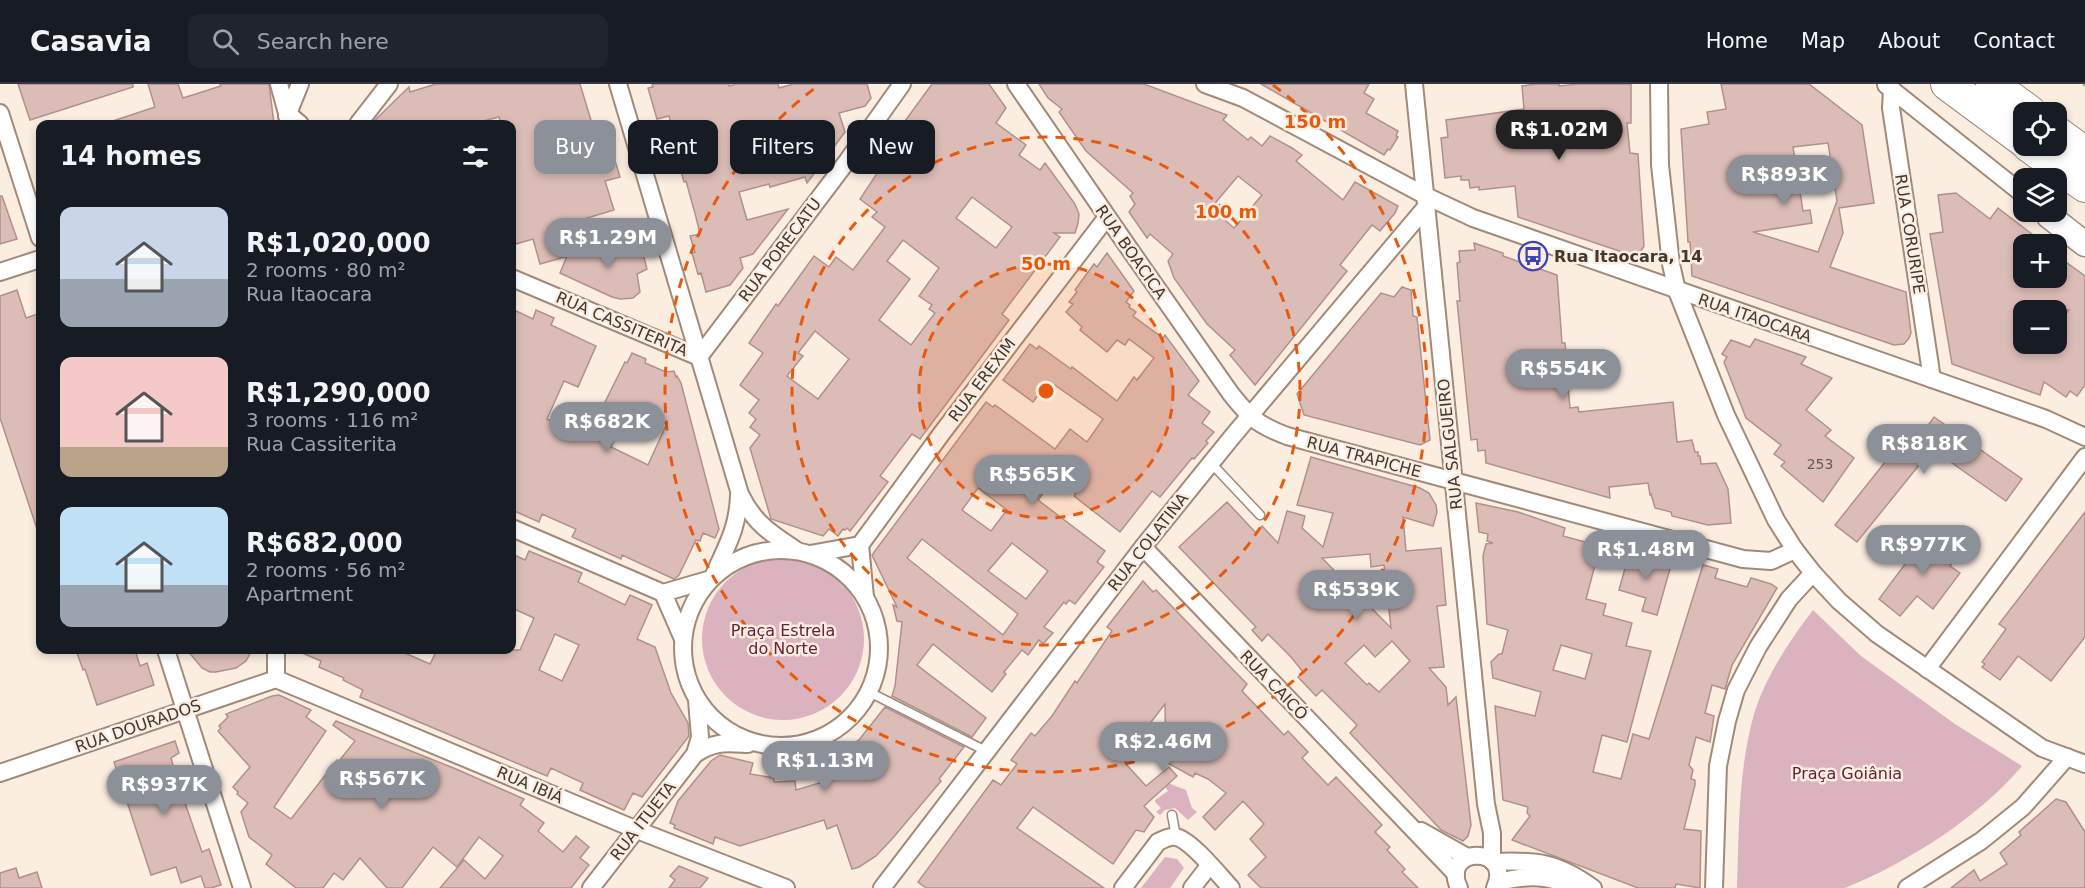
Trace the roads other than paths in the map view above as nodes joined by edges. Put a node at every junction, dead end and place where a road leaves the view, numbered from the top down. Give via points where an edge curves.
1 (279, 84) edge
2 (300, 84) edge
3 (389, 84) edge
4 (618, 84) edge
5 (902, 84) edge
6 (1016, 84) edge
7 (1205, 84) edge
8 (1414, 84) edge
9 (1659, 84) edge
10 (1947, 84) edge
11 (1992, 84) edge
12 (1889, 87) edge
13 (2016, 102) edge
14 (0, 113) edge
15 (286, 119) edge
16 (361, 120) edge
17 (2013, 133) edge
18 (2067, 140) edge
19 (2085, 153) edge
20 (2043, 156) edge
21 (2013, 186) edge
22 (2085, 186) edge
23 (1426, 202) junction
24 (1107, 217) junction
25 (2056, 222) edge
26 (36, 226) edge
27 (2085, 244) edge
28 (36, 260) edge
29 (0, 272) edge
30 (516, 280) edge
31 (1677, 291) junction
32 (699, 357) junction
33 (1932, 379) junction
34 (1250, 417) junction
35 (2085, 437) edge
36 (2085, 458) edge
37 (1211, 463) junction
38 (1454, 481) junction
39 (740, 494) junction
40 (1260, 515) dead end
41 (516, 530) edge
42 (860, 545) junction
43 (1143, 547) junction
44 (1795, 550) junction
45 (804, 553) junction
46 (1813, 573) junction
47 (712, 578) junction
48 (663, 593) junction
49 (865, 597) junction
50 (683, 640) junction
51 (167, 654) edge
52 (276, 654) edge
53 (1927, 669) junction
54 (276, 679) junction
55 (869, 692) junction
56 (696, 699) junction
57 (185, 710) junction
58 (761, 744) junction
59 (986, 751) junction
60 (695, 754) junction
61 (2076, 761) edge
62 (0, 773) edge
63 (2085, 780) edge
64 (1172, 816) dead end
65 (1405, 822) junction
66 (637, 830) junction
67 (1176, 837) junction
68 (1484, 859) junction
69 (1209, 866) junction
70 (1455, 883) edge
71 (1497, 885) edge
72 (242, 888) edge
73 (591, 888) edge
74 (786, 888) edge
75 (882, 888) edge
76 (1123, 888) edge
77 (1192, 888) edge
78 (1231, 888) edge
79 (1585, 888) edge
80 (1593, 888) edge
81 (1714, 888) edge
82 (1907, 888) edge

1 - 15 street
2 - 15 street
3 - 16 street
4 - 32 street
5 - 32 street, RUA PORECATU
6 - 24 street, RUA BOACICA
7 - 23 street, RUA ITAOCARA via 1243,98
8 - 23 street, RUA SALGUEIRO
9 - 31 street via 1660,165
10 - 17 highway
11 - 13 highway
12 - 21 street
12 - 33 street, RUA CORURIPE
14 - 26 street
18 - 19 highway
20 - 22 highway
23 - 31 street, RUA ITAOCARA
23 - 34 street, RUA COLATINA
23 - 38 street, RUA SALGUEIRO
24 - 34 street, RUA BOACICA
24 - 42 street, RUA EREXIM
25 - 27 main road
28 - 29 street
30 - 32 street, RUA CASSITERITA
31 - 33 street, RUA ITAOCARA
31 - 44 street via 1726,415 1776,520
32 - 39 street
33 - 35 street, RUA ITAOCARA via 2046,419
34 - 37 street, RUA COLATINA
34 - 38 street, RUA TRAPICHE via 1287,436
36 - 53 street
37 - 40 lane
37 - 43 street, RUA COLATINA
38 - 44 street, RUA TRAPICHE via 1743,559 1771,561
38 - 68 street, RUA SALGUEIRO via 1492,833
39 - 45 street via 765,530
39 - 47 street via 738,518
41 - 48 street
42 - 45 street
42 - 49 street
43 - 59 street, RUA COLATINA
43 - 65 street, RUA CAICÓ
44 - 46 street
45 - 47 street via 787,550 755,554 725,567
45 - 49 street via 833,565
46 - 53 street via 1877,634
46 - 81 street via 1789,599 1736,690 1718,766
47 - 48 street
47 - 50 street via 693,603
48 - 50 street
49 - 55 street via 879,646
50 - 56 street via 683,666
51 - 57 street
52 - 54 street
53 - 61 street via 2042,748
54 - 57 street, RUA DOURADOS
54 - 66 street, RUA IBIÁ
55 - 58 street via 849,719 822,737 790,746
55 - 59 lane
56 - 58 street via 728,732
56 - 60 street via 700,737
57 - 62 street, RUA DOURADOS
57 - 72 street
58 - 60 street via 718,743
59 - 75 street, RUA COLATINA
60 - 66 street, RUA ITUETA
61 - 63 street
61 - 82 street via 1981,841
64 - 67 lane
65 - 68 street, RUA CAICÓ
65 - 70 street, RUA CAICÓ
66 - 73 street, RUA ITUETA
66 - 74 street, RUA IBIÁ
67 - 69 street via 1188,842
67 - 76 street via 1158,842
68 - 70 street via 1457,867
68 - 71 street, RUA SALGUEIRO via 1499,875
68 - 80 street via 1538,862 1563,869
69 - 77 street
69 - 78 street
71 - 79 street via 1537,876

